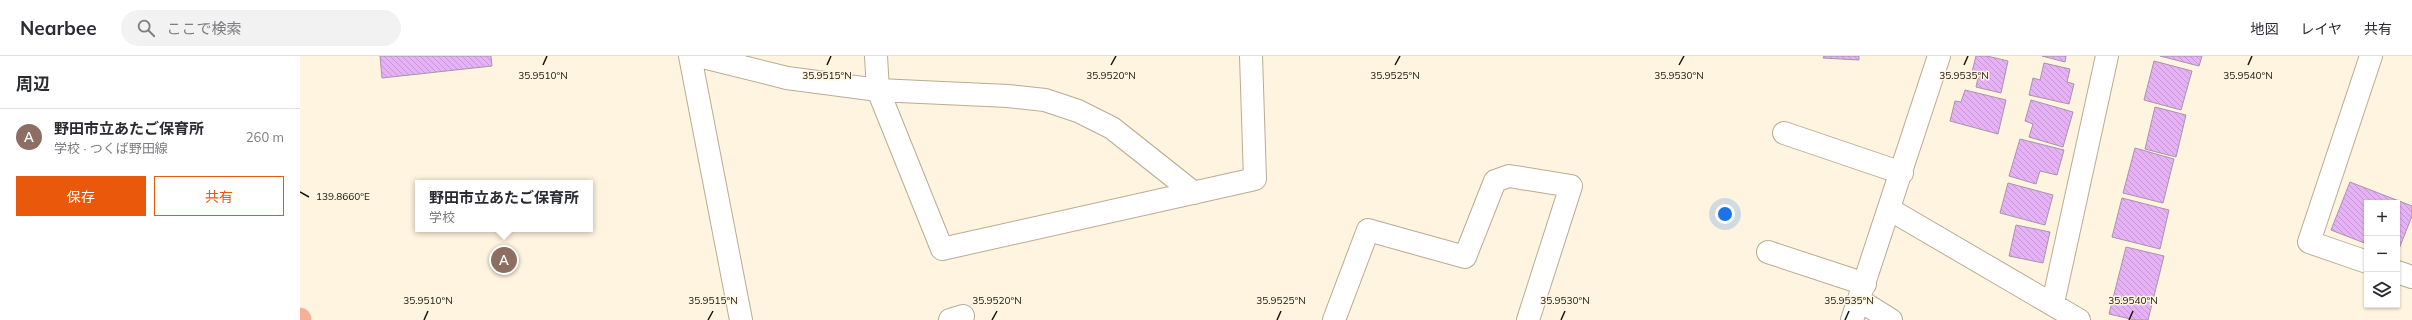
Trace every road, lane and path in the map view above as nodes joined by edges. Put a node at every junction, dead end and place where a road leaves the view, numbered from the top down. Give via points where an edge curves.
1 (690, 56) edge
2 (699, 56) edge
3 (876, 56) edge
4 (1252, 56) edge
5 (1939, 56) edge
6 (2107, 56) edge
7 (2370, 56) edge
8 (878, 90) junction
9 (1784, 133) dead end
10 (1902, 173) junction
11 (1194, 193) junction
12 (1890, 209) junction
13 (1768, 252) dead end
14 (2364, 261) edge
15 (2400, 273) edge
16 (2412, 277) edge
17 (1862, 292) junction
18 (2053, 303) junction
19 (741, 320) edge
20 (1334, 320) edge
21 (1528, 320) edge
22 (1852, 320) edge
23 (1891, 320) edge
24 (2079, 320) edge

1 - 19 street
2 - 8 street via 786,78
3 - 8 street
4 - 11 street via 1255,179
5 - 10 street
6 - 18 street
7 - 14 street via 2309,242
8 - 11 street via 1045,100 1078,111 1112,128
8 - 11 street via 942,249
9 - 10 street
10 - 12 street
12 - 17 street
12 - 18 street
13 - 17 street
15 - 16 street
17 - 22 street
17 - 23 street
18 - 24 street
20 - 21 street via 1368,230 1465,258 1495,181 1509,176 1571,186

